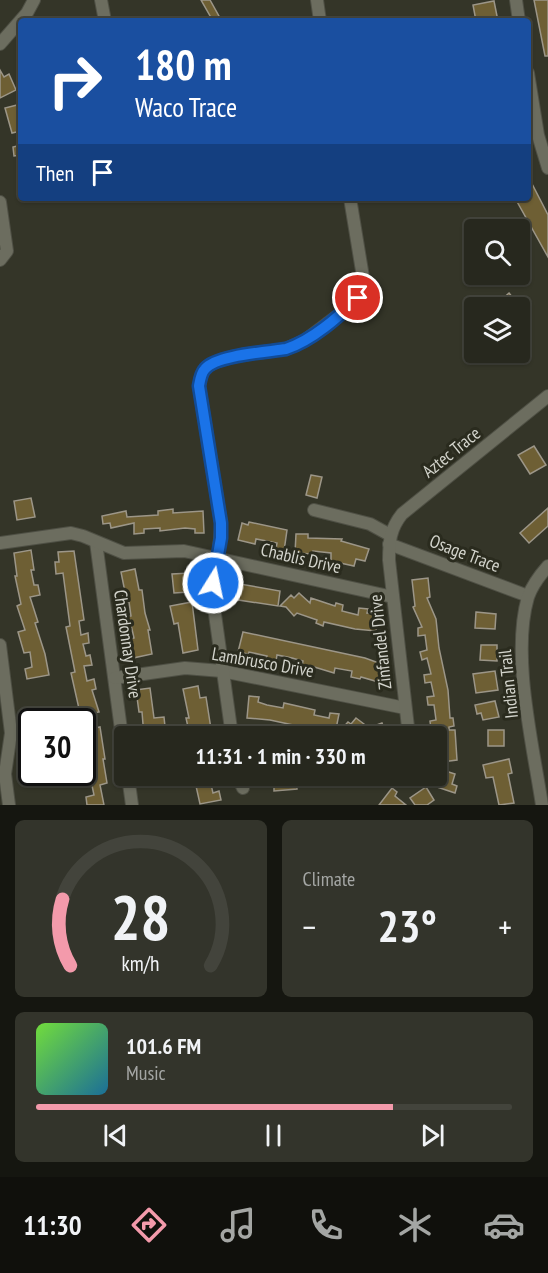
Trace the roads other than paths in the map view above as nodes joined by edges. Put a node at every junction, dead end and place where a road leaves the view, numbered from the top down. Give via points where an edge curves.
1 (34, 0) edge
2 (101, 0) edge
3 (317, 0) edge
4 (516, 0) edge
5 (23, 18) edge
6 (104, 18) edge
7 (320, 18) edge
8 (519, 18) edge
9 (18, 23) edge
10 (0, 44) edge
11 (531, 92) edge
12 (548, 168) edge
13 (0, 201) edge
14 (350, 201) edge
15 (2, 259) edge
16 (548, 396) edge
17 (314, 510) dead end
18 (390, 539) junction
19 (96, 542) junction
20 (0, 543) edge
21 (217, 558) junction
22 (548, 566) edge
23 (528, 596) junction
24 (393, 597) junction
25 (0, 645) edge
26 (222, 671) junction
27 (115, 678) junction
28 (405, 708) junction
29 (121, 726) edge
30 (230, 726) edge
31 (408, 726) edge
32 (6, 731) edge
33 (129, 786) edge
34 (9, 805) edge
35 (132, 805) edge
36 (542, 805) edge

1 - 5 street
2 - 6 street
3 - 7 street
4 - 8 street
9 - 10 street
11 - 12 street
13 - 15 street via 7,250
14 - 21 street via 364,283 358,298 296,346 220,360 209,364 200,378 221,523
16 - 18 street, Aztec Trace via 402,514
17 - 18 street, Osage Trace via 370,524
18 - 23 street, Osage Trace
18 - 24 street, Zinfandel Drive
19 - 20 street, Chablis Drive via 71,533
19 - 21 street, Chablis Drive via 124,553 184,551
19 - 27 street, Chardonnay Drive
21 - 24 street, Chablis Drive
21 - 26 street via 213,600
22 - 23 street, Indian Trail
23 - 36 street, Indian Trail via 521,648
24 - 28 street, Zinfandel Drive
25 - 32 street
26 - 27 street, Lambrusco Drive via 185,668
26 - 28 street, Lambrusco Drive
26 - 30 street
27 - 29 street, Chardonnay Drive
28 - 31 street, Zinfandel Drive
32 - 34 street
33 - 35 street

